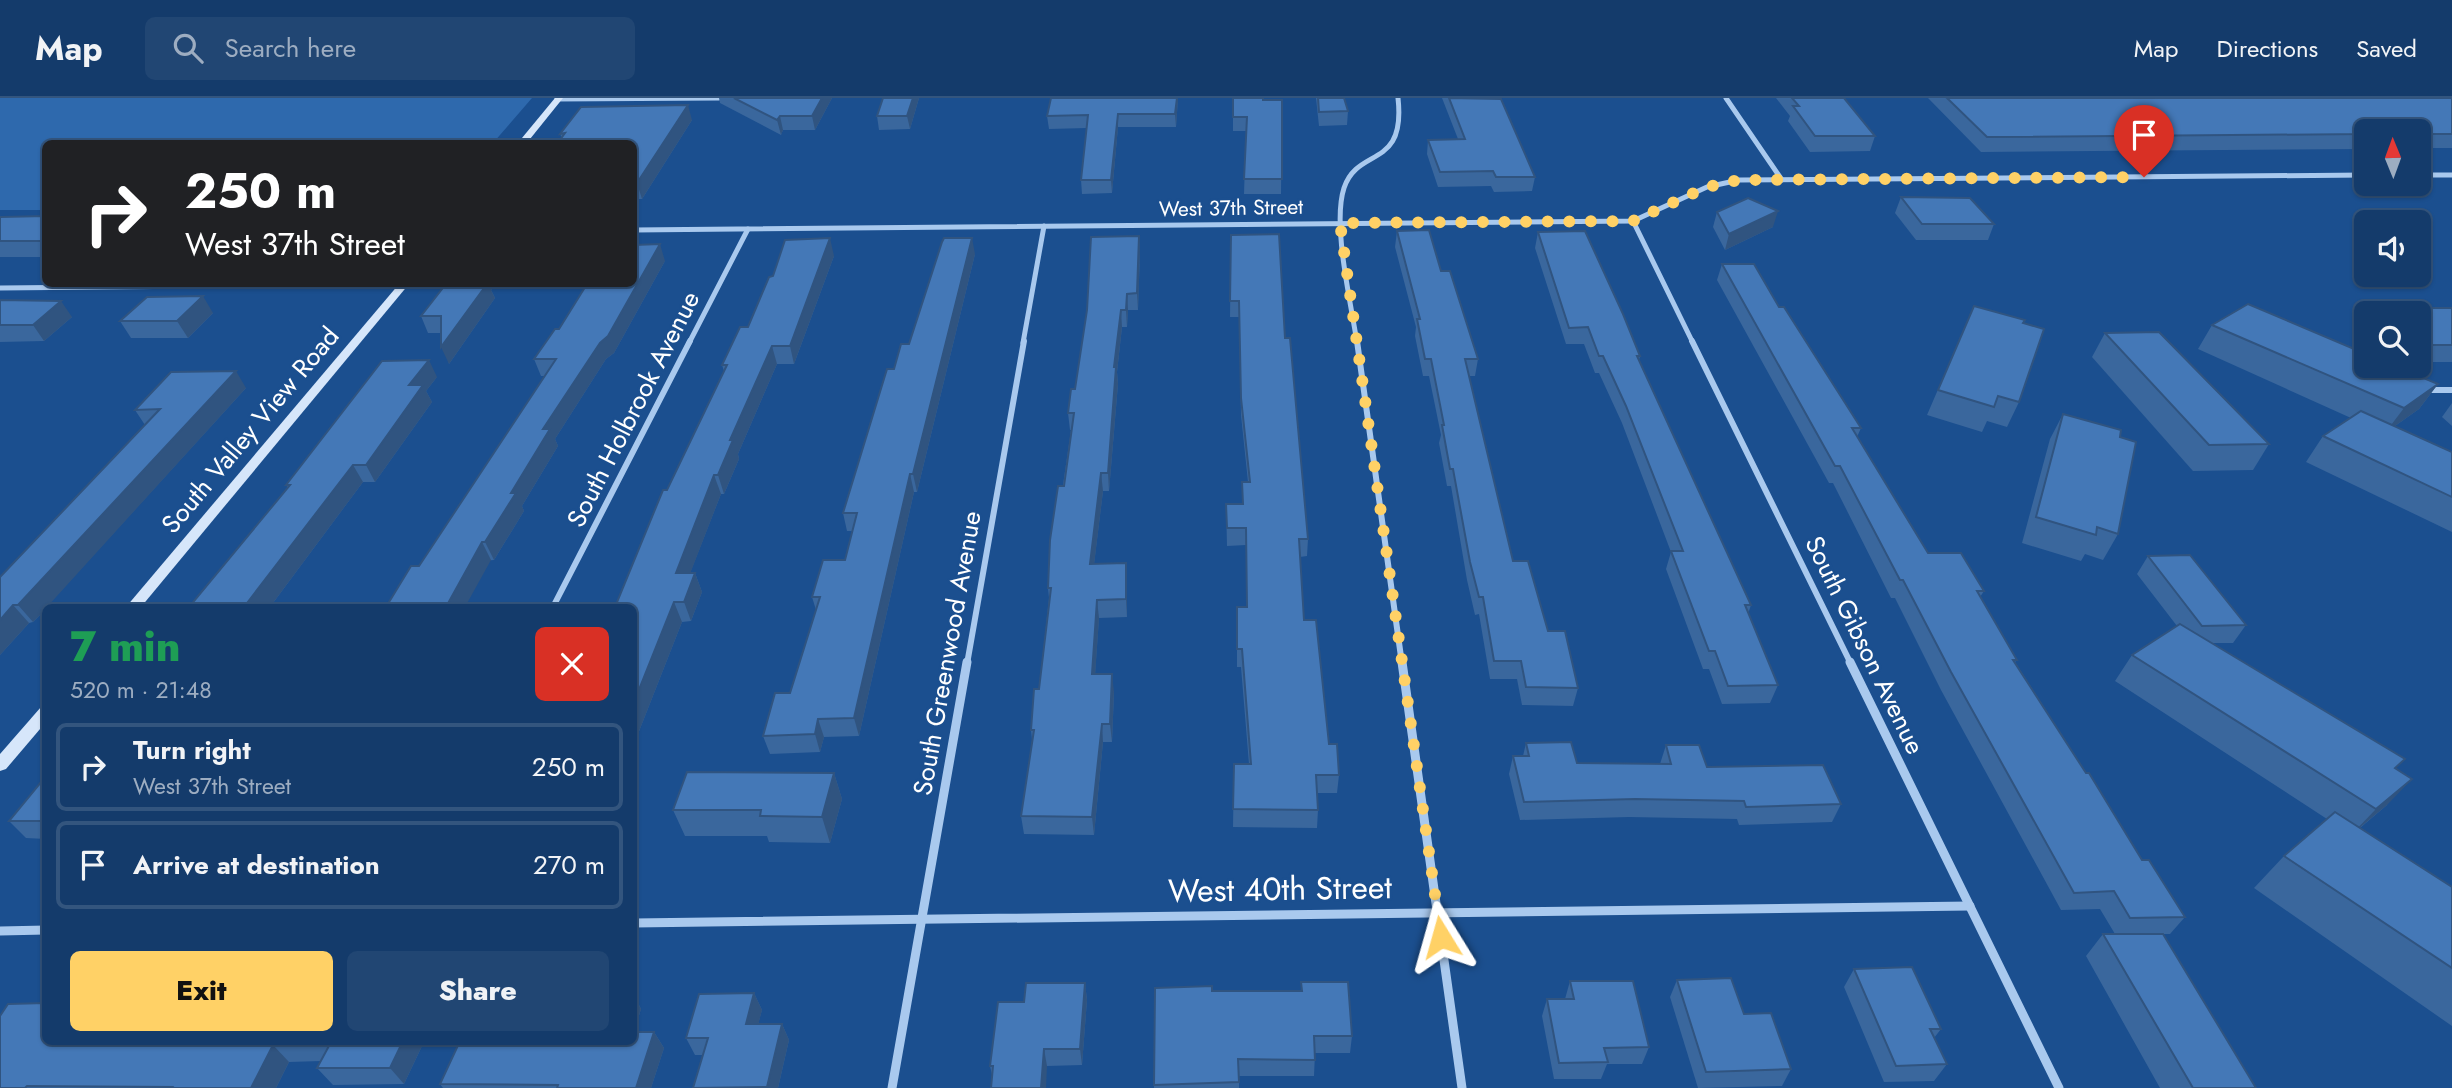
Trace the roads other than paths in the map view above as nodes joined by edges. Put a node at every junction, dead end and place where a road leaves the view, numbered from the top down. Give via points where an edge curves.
1 (719, 98) edge
2 (1398, 98) edge
3 (1726, 98) edge
4 (558, 99) edge
5 (524, 140) edge
6 (2354, 175) edge
7 (2431, 175) edge
8 (2452, 175) edge
9 (1782, 180) junction
10 (1633, 221) junction
11 (1340, 223) junction
12 (1044, 226) junction
13 (748, 229) junction
14 (637, 230) edge
15 (101, 287) edge
16 (401, 287) edge
17 (0, 288) edge
18 (2422, 390) edge
19 (2452, 390) edge
20 (136, 604) edge
21 (555, 604) edge
22 (42, 716) edge
23 (0, 765) edge
24 (1970, 906) junction
25 (1438, 912) junction
26 (921, 917) junction
27 (637, 923) edge
28 (42, 930) edge
29 (0, 931) edge
30 (892, 1088) edge
31 (1462, 1088) edge
32 (2059, 1088) edge

1 - 4 street
2 - 11 street via 1397,135 1346,181
3 - 9 street
4 - 5 street
6 - 9 street, West 37th Street
7 - 8 street
9 - 10 street, West 37th Street via 1722,182
10 - 11 street, West 37th Street
10 - 24 street, South Gibson Avenue
11 - 12 street, West 37th Street
11 - 25 street
12 - 13 street, West 37th Street
12 - 26 street, South Greenwood Avenue
13 - 14 street, West 37th Street
13 - 21 street, South Holbrook Avenue
15 - 17 street
16 - 20 street, South Valley View Road
18 - 19 street
22 - 23 street
24 - 25 street, West 40th Street
24 - 32 street, South Gibson Avenue
25 - 26 street, West 40th Street
25 - 31 street
26 - 27 street, West 40th Street
26 - 30 street, South Greenwood Avenue
28 - 29 street

